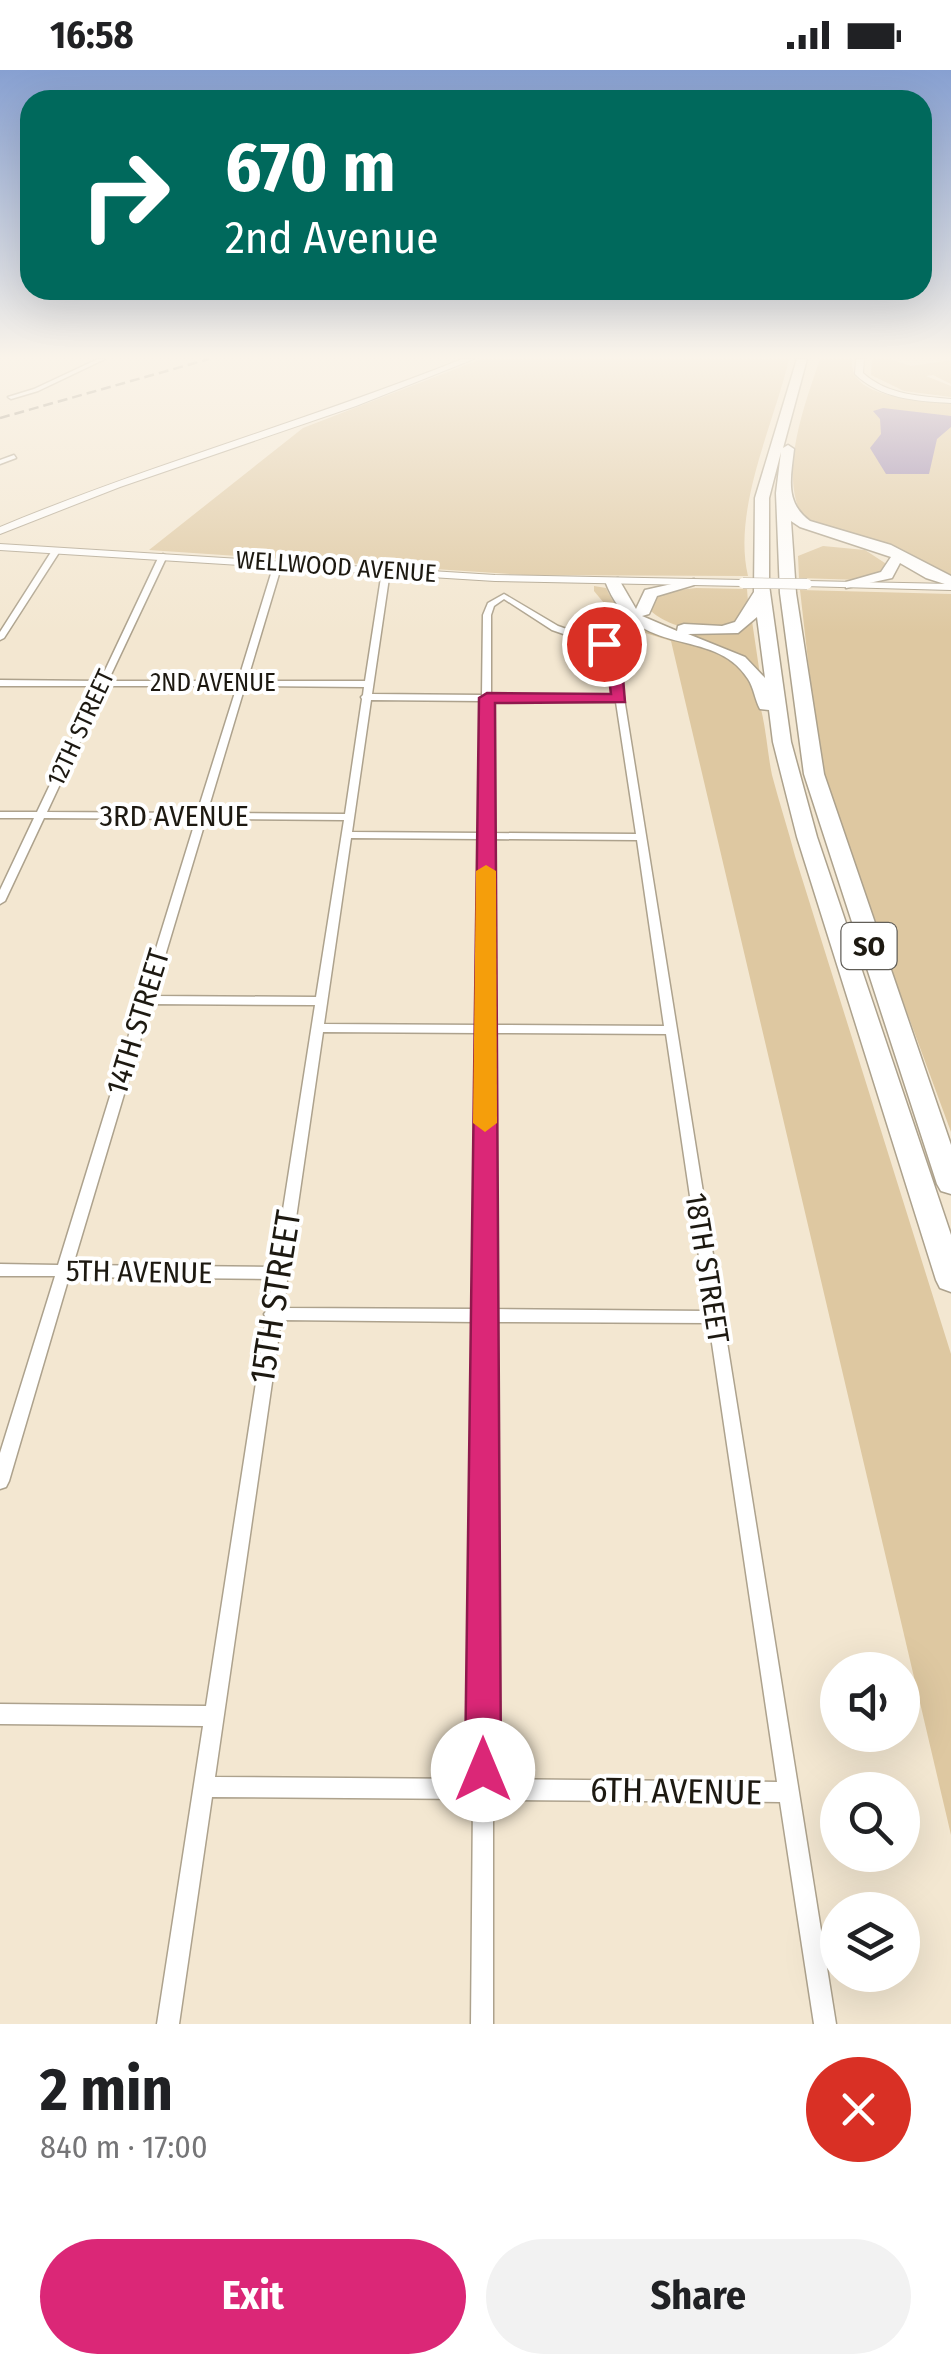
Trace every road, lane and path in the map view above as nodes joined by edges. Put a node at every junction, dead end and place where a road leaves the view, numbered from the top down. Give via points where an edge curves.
1 (196, 450) edge
2 (218, 450) edge
3 (776, 450) edge
4 (788, 450) edge
5 (14, 458) dead end
6 (0, 462) edge
7 (783, 492) junction
8 (0, 522) edge
9 (0, 532) edge
10 (0, 544) edge
11 (56, 550) junction
12 (163, 556) junction
13 (894, 561) junction
14 (278, 564) junction
15 (914, 566) junction
16 (386, 571) junction
17 (509, 579) junction
18 (620, 581) junction
19 (688, 582) junction
20 (752, 584) junction
21 (951, 584) edge
22 (851, 585) junction
23 (921, 587) junction
24 (788, 593) junction
25 (504, 596) junction
26 (643, 610) junction
27 (0, 638) edge
28 (0, 682) edge
29 (102, 683) junction
30 (240, 683) junction
31 (366, 690) junction
32 (487, 698) junction
33 (620, 699) junction
34 (782, 742) junction
35 (0, 815) edge
36 (40, 815) junction
37 (201, 816) junction
38 (348, 817) junction
39 (345, 835) junction
40 (486, 836) junction
41 (641, 836) junction
42 (0, 901) edge
43 (144, 1000) junction
44 (320, 1000) junction
45 (316, 1028) junction
46 (485, 1029) junction
47 (670, 1030) junction
48 (951, 1184) edge
49 (0, 1270) edge
50 (64, 1271) junction
51 (278, 1273) junction
52 (951, 1280) edge
53 (272, 1314) junction
54 (484, 1316) junction
55 (715, 1318) junction
56 (0, 1481) edge
57 (0, 1714) edge
58 (213, 1716) junction
59 (203, 1787) junction
60 (483, 1790) junction
61 (789, 1792) junction
62 (168, 2024) edge
63 (482, 2024) edge
64 (825, 2024) edge

1 - 8 main road
2 - 9 main road via 108,486
3 - 20 highway, SO via 762,498
4 - 7 highway, SO
5 - 6 street
7 - 15 highway via 802,523 886,548
7 - 24 highway, SO
10 - 11 main road
10 - 12 main road
11 - 12 main road
11 - 27 street
12 - 14 main road, WELLWOOD AVENUE
12 - 29 street, 12TH STREET
13 - 22 highway via 887,575
13 - 23 highway
13 - 24 highway via 860,546 811,547 794,558
14 - 16 main road, WELLWOOD AVENUE
14 - 30 street, 14TH STREET
15 - 21 highway
15 - 23 highway
16 - 17 main road, WELLWOOD AVENUE
16 - 31 street, 15TH STREET
17 - 18 main road, WELLWOOD AVENUE
17 - 25 street
18 - 19 main road, WELLWOOD AVENUE
18 - 26 highway
18 - 34 highway via 618,603 634,618 727,654 750,670
19 - 20 main road, WELLWOOD AVENUE
19 - 26 highway via 650,593
20 - 22 main road, WELLWOOD AVENUE, bridge
20 - 26 highway via 752,617 732,628 679,628
20 - 34 highway, SO
21 - 23 main road, WELLWOOD AVENUE
22 - 23 main road, WELLWOOD AVENUE
24 - 48 highway, SO via 818,790
25 - 32 street via 487,613
25 - 33 street, 18TH STREET via 554,628 609,647
28 - 29 street, 2ND AVENUE
29 - 30 street, 2ND AVENUE
29 - 36 street, 12TH STREET
30 - 31 street, 2ND AVENUE
30 - 37 street, 14TH STREET
31 - 32 street, 2ND AVENUE
31 - 38 street, 15TH STREET
32 - 33 street, 2ND AVENUE
32 - 40 street
33 - 41 street, 18TH STREET
34 - 52 highway, SO
35 - 36 street, 3RD AVENUE
36 - 37 street, 3RD AVENUE
36 - 42 street, 12TH STREET
37 - 38 street, 3RD AVENUE
37 - 43 street, 14TH STREET
38 - 39 street, 15TH STREET
39 - 40 street
39 - 44 street, 15TH STREET
40 - 41 street
40 - 46 street
41 - 47 street, 18TH STREET
43 - 44 street
43 - 50 street, 14TH STREET
44 - 45 street, 15TH STREET
45 - 46 street
45 - 51 street, 15TH STREET
46 - 47 street
46 - 54 street
47 - 55 street, 18TH STREET
49 - 50 street, 5TH AVENUE
50 - 51 street, 5TH AVENUE
50 - 56 street, 14TH STREET
51 - 53 street, 15TH STREET
53 - 54 street
53 - 58 street, 15TH STREET
54 - 55 street
54 - 60 street
55 - 61 street, 18TH STREET
57 - 58 street
58 - 59 street, 15TH STREET
59 - 60 street, 6TH AVENUE
59 - 62 street, 15TH STREET
60 - 61 street, 6TH AVENUE
60 - 63 street
61 - 64 street, 18TH STREET

